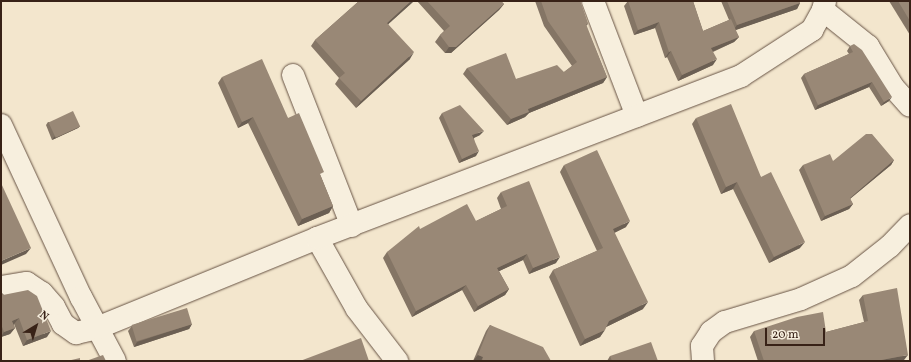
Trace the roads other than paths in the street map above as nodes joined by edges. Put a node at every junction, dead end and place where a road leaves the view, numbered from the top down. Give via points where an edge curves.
1 (593, 1) edge
2 (824, 5) edge
3 (294, 75) dead end
4 (910, 106) edge
5 (638, 116) junction
6 (1, 125) edge
7 (910, 225) edge
8 (352, 226) junction
9 (317, 238) junction
10 (1, 287) edge
11 (96, 328) junction
12 (115, 361) edge
13 (397, 361) edge
14 (703, 361) edge

1 - 5 street
2 - 4 street via 868,46 893,87
2 - 5 street via 812,30 741,76
3 - 8 street
5 - 8 street
6 - 11 street
7 - 14 street via 890,246 852,276 801,299 725,322 711,332 702,346
8 - 9 street
9 - 11 street
9 - 13 street via 357,309
10 - 11 street via 27,283 42,292 63,324 76,333
11 - 12 street

